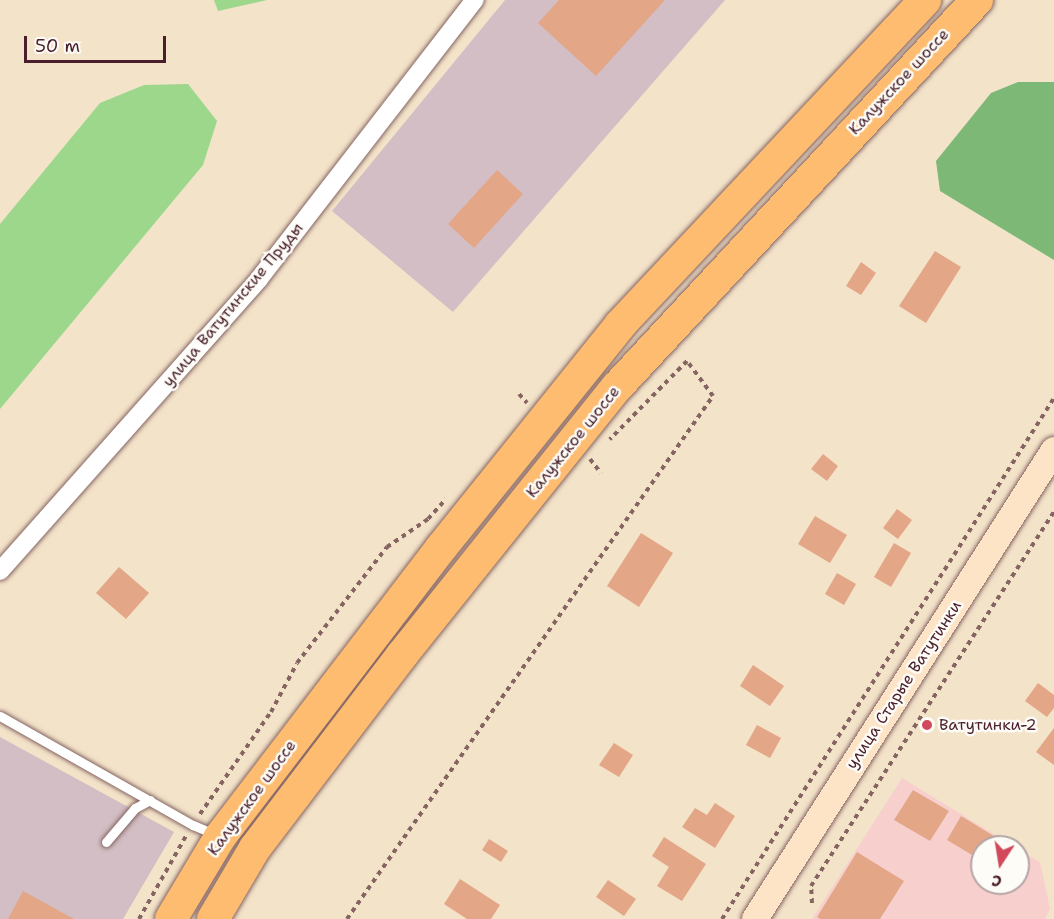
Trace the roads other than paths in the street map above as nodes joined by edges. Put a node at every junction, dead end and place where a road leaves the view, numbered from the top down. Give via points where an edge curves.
1 (475, 0) edge
2 (908, 0) edge
3 (925, 0) edge
4 (977, 0) edge
5 (830, 99) junction
6 (1054, 450) edge
7 (0, 571) edge
8 (0, 717) edge
9 (150, 800) junction
10 (206, 831) junction
11 (106, 842) dead end
12 (171, 919) edge
13 (213, 919) edge
14 (755, 919) edge

1 - 7 street, улица Ватутинские Пруды via 259,279
2 - 5 main road
3 - 5 highway, Калужское шоссе
4 - 13 highway, Калужское шоссе via 617,387 402,655 255,848
5 - 10 highway, Калужское шоссе via 620,325
6 - 14 main road, улица Старые Ватутинки
8 - 9 lane
9 - 10 lane
9 - 11 lane via 135,808
10 - 12 highway, Калужское шоссе

